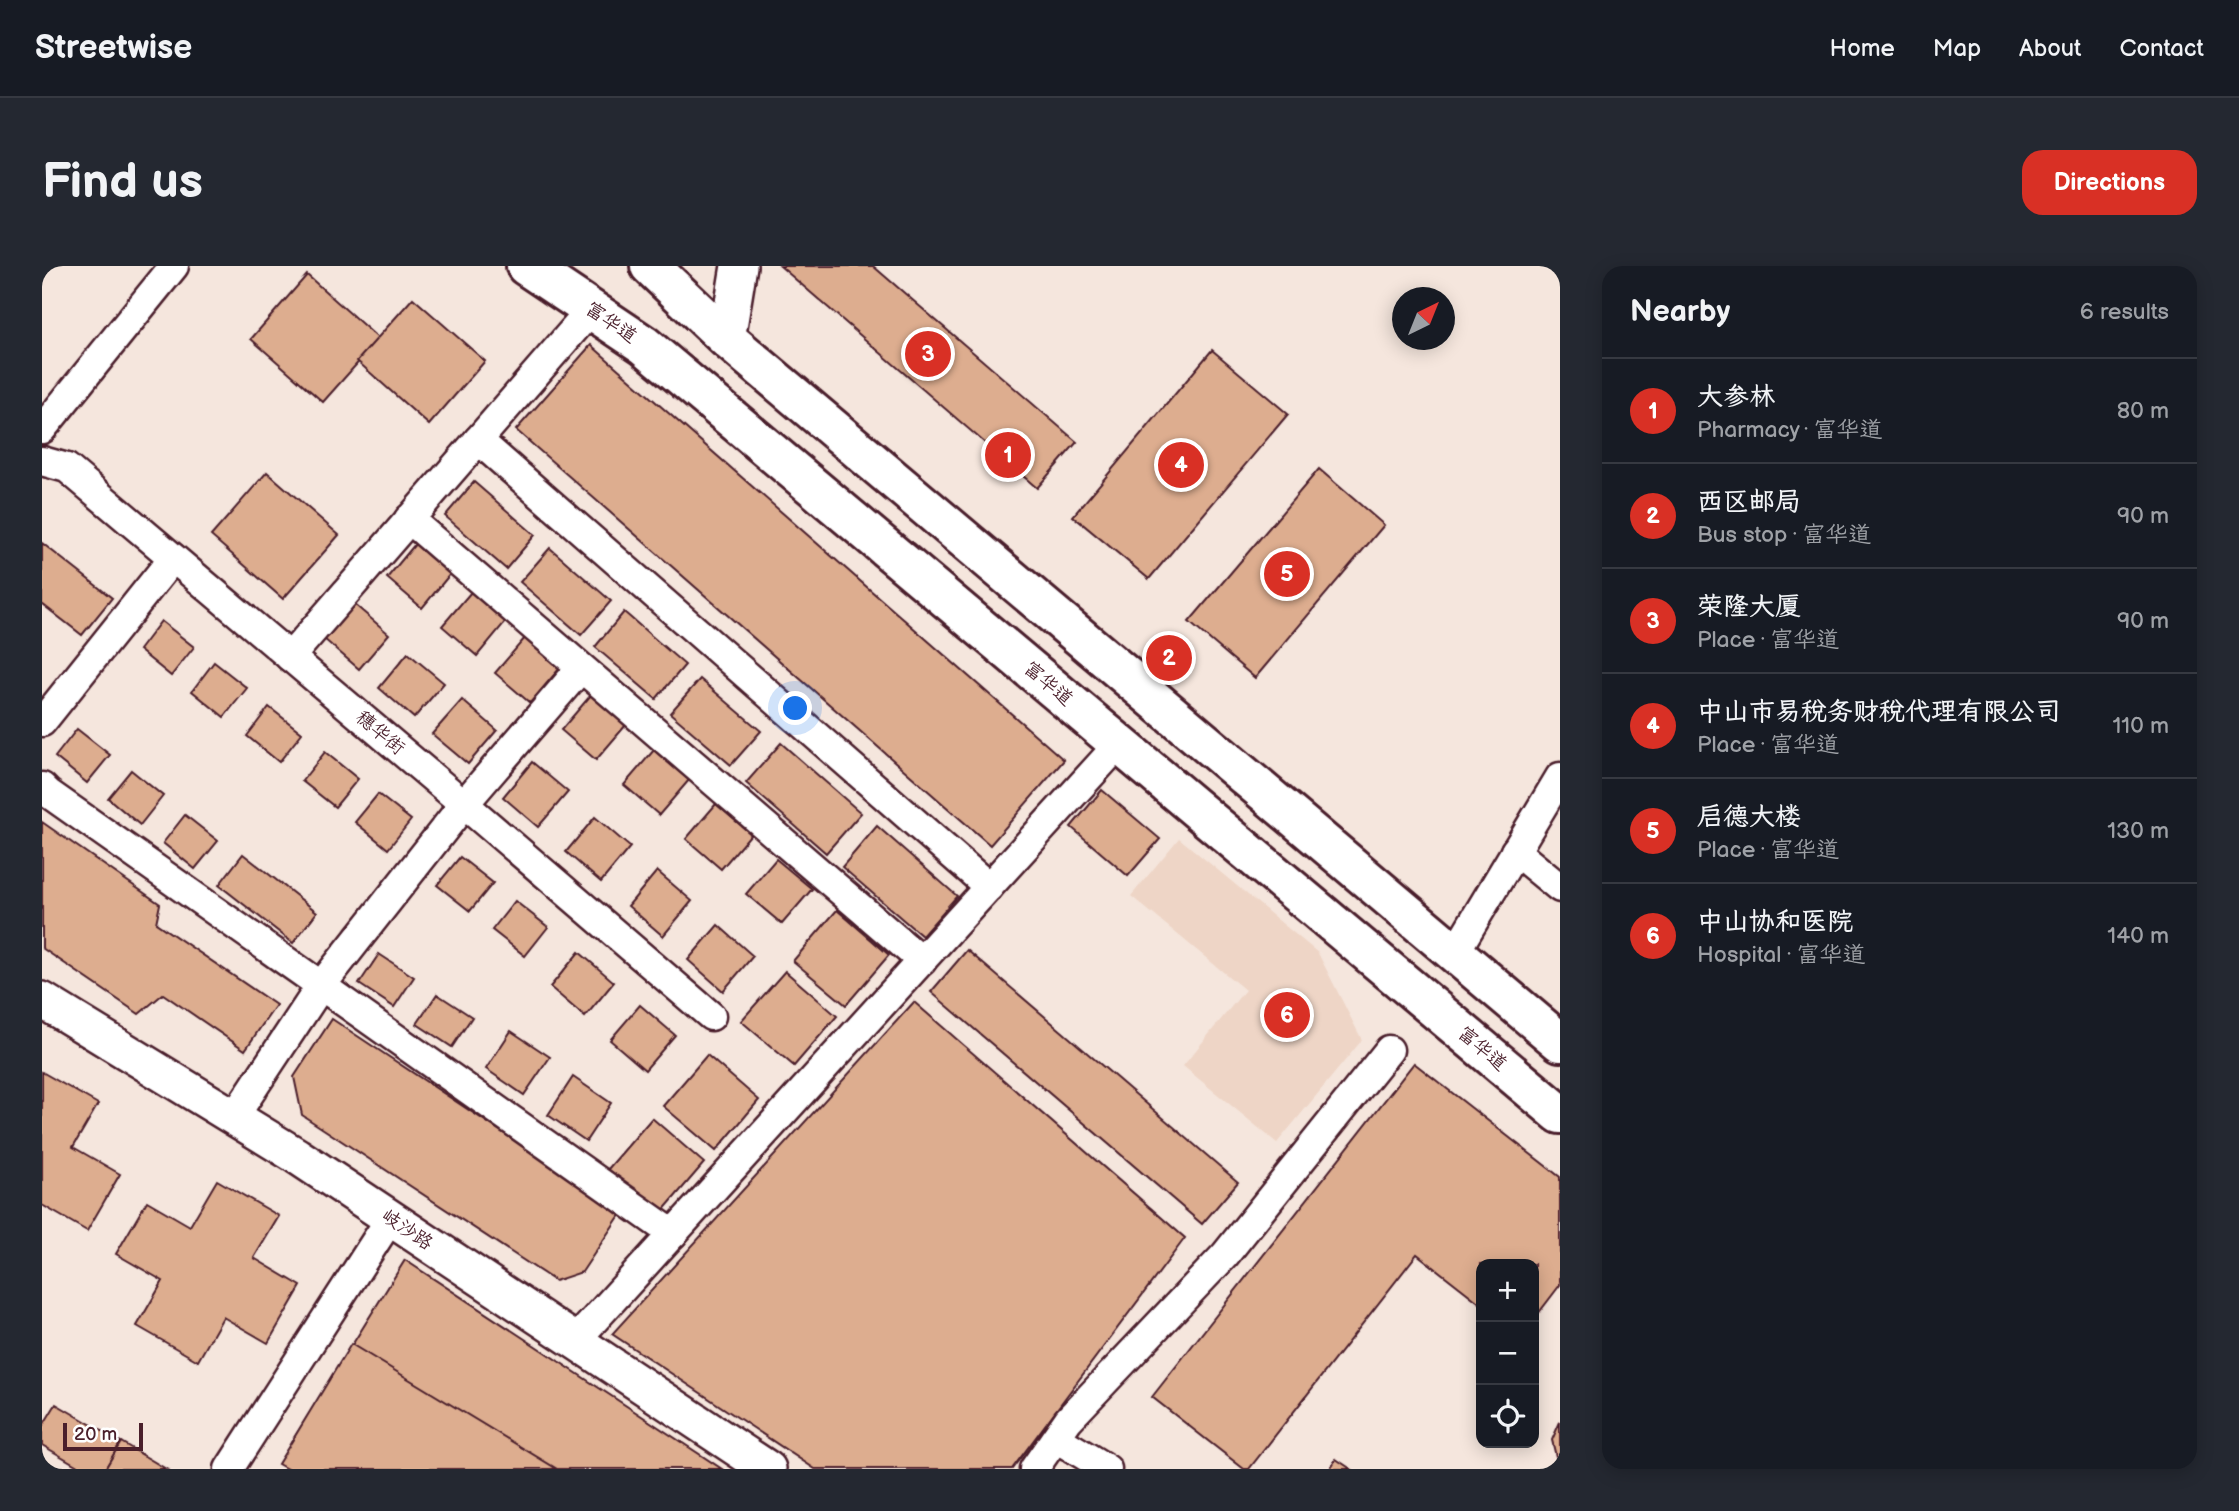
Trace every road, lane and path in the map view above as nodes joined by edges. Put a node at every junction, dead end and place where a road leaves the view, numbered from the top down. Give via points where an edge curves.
1 (174, 266) edge
2 (526, 266) edge
3 (650, 266) edge
4 (739, 266) edge
5 (591, 310) junction
6 (727, 339) junction
7 (42, 429) edge
8 (478, 440) junction
9 (42, 461) edge
10 (409, 519) junction
11 (173, 558) junction
12 (290, 657) junction
13 (581, 667) junction
14 (42, 722) edge
15 (1119, 744) junction
16 (1560, 777) edge
17 (42, 787) edge
18 (464, 804) junction
19 (1516, 851) junction
20 (989, 887) junction
21 (1560, 888) edge
22 (1454, 954) junction
23 (922, 961) junction
24 (320, 987) junction
25 (42, 1000) edge
26 (711, 1016) dead end
27 (1560, 1042) edge
28 (1389, 1050) dead end
29 (1560, 1114) edge
30 (234, 1117) junction
31 (390, 1219) junction
32 (673, 1234) junction
33 (575, 1341) junction
34 (1056, 1438) junction
35 (239, 1466) edge
36 (768, 1469) edge
37 (1034, 1469) edge
38 (1107, 1469) edge

1 - 7 street
2 - 5 main road, 富华道
3 - 6 main road
4 - 6 street
5 - 8 street
5 - 15 main road, 富华道 via 644,345
6 - 22 main road
8 - 10 street
8 - 20 street
9 - 11 street, 穗华街 via 67,468
10 - 12 street
10 - 13 street
11 - 12 street, 穗华街
11 - 14 street
12 - 18 street, 穗华街
13 - 18 street
13 - 23 street
15 - 20 street
15 - 29 main road, 富华道
16 - 19 street
17 - 24 street
18 - 24 street
18 - 26 street, 穗华街
19 - 21 street
19 - 22 street
20 - 23 street
22 - 27 main road
23 - 32 street
24 - 30 street
24 - 32 street
25 - 30 street, 岐沙路
28 - 34 street via 1225,1255
30 - 31 street, 岐沙路
31 - 33 street, 岐沙路
31 - 35 street
32 - 33 street
33 - 36 street, 岐沙路
34 - 37 street
34 - 38 street

